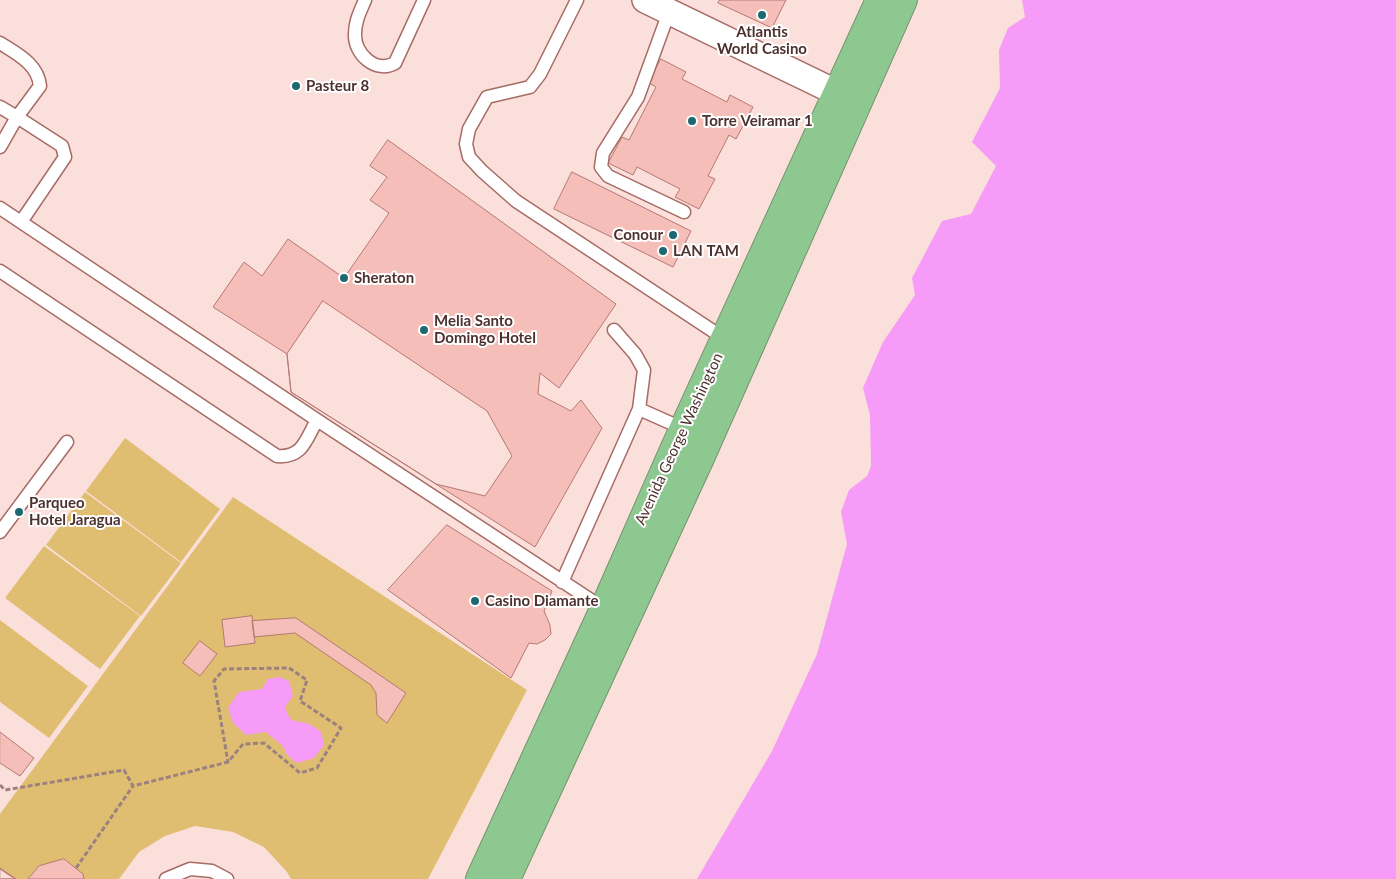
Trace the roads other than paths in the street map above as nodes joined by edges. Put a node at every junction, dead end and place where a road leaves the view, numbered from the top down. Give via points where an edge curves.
1 (365, 0) edge
2 (424, 0) edge
3 (577, 0) edge
4 (645, 0) edge
5 (880, 0) edge
6 (903, 0) edge
7 (669, 12) junction
8 (0, 42) edge
9 (848, 98) junction
10 (0, 107) edge
11 (17, 117) junction
12 (0, 147) edge
13 (0, 208) edge
14 (684, 212) dead end
15 (21, 222) junction
16 (0, 271) edge
17 (614, 330) dead end
18 (725, 340) junction
19 (639, 409) junction
20 (317, 420) junction
21 (684, 429) junction
22 (67, 442) dead end
23 (0, 532) edge
24 (562, 582) junction
25 (615, 614) junction
26 (166, 879) edge
27 (227, 879) edge
28 (480, 879) edge
29 (506, 879) edge

1 - 2 lane via 354,37 366,60 376,66 389,67 395,63
3 - 18 lane via 540,74 530,86 487,97 469,129 468,157 516,201
4 - 7 street
5 - 9 highway, Avenida George Washington
6 - 9 highway, Avenida George Washington
7 - 9 street
7 - 14 lane via 638,98 603,153 601,167 608,176
8 - 11 lane via 33,66 39,77 40,86
9 - 18 highway, Avenida George Washington
9 - 25 highway, Avenida George Washington via 700,458
10 - 11 lane
11 - 12 lane
11 - 15 lane via 62,146 65,156
13 - 15 lane
15 - 20 lane
16 - 20 lane via 278,456 289,457 298,452
17 - 19 lane via 636,354 644,370
18 - 21 highway, Avenida George Washington
19 - 21 lane
19 - 24 lane
20 - 24 lane
21 - 25 highway, Avenida George Washington
22 - 23 lane
24 - 25 lane
25 - 28 highway, Avenida George Washington
25 - 29 highway, Avenida George Washington
26 - 27 lane via 190,869 212,871

